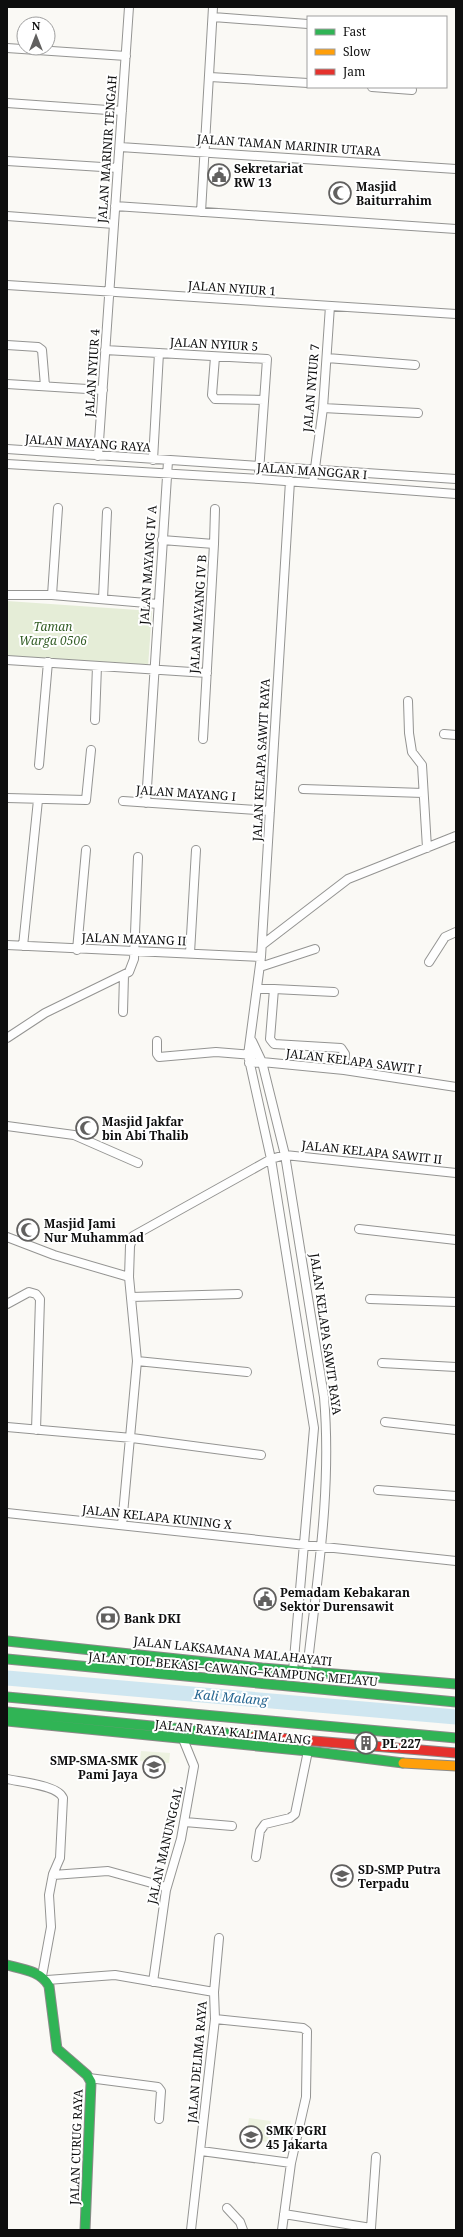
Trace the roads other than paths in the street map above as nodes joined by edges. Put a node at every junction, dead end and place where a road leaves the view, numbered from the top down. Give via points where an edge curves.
1 (129, 7) edge
2 (213, 7) edge
3 (213, 17) junction
4 (307, 24) edge
5 (7, 48) edge
6 (126, 56) junction
7 (210, 77) junction
8 (307, 83) edge
9 (385, 88) edge
10 (412, 90) dead end
11 (7, 103) edge
12 (122, 111) junction
13 (120, 146) junction
14 (205, 151) junction
15 (7, 161) edge
16 (118, 168) junction
17 (456, 169) edge
18 (116, 206) junction
19 (201, 212) junction
20 (7, 216) edge
21 (114, 224) junction
22 (456, 229) edge
23 (7, 285) edge
24 (110, 292) junction
25 (330, 306) junction
26 (456, 314) edge
27 (7, 345) edge
28 (105, 350) junction
29 (159, 354) junction
30 (215, 357) junction
31 (327, 358) junction
32 (415, 365) dead end
33 (7, 384) edge
34 (45, 386) junction
35 (103, 390) junction
36 (264, 400) junction
37 (323, 408) junction
38 (418, 413) dead end
39 (7, 449) edge
40 (98, 456) junction
41 (153, 460) junction
42 (168, 462) junction
43 (7, 464) edge
44 (260, 467) junction
45 (315, 471) junction
46 (166, 474) junction
47 (259, 479) junction
48 (456, 479) edge
49 (290, 481) junction
50 (313, 483) junction
51 (456, 494) edge
52 (58, 508) dead end
53 (215, 509) dead end
54 (107, 512) dead end
55 (162, 540) junction
56 (214, 544) junction
57 (7, 595) edge
58 (52, 595) junction
59 (103, 599) junction
60 (158, 604) junction
61 (7, 660) edge
62 (48, 662) junction
63 (97, 666) junction
64 (153, 670) junction
65 (207, 673) junction
66 (408, 701) dead end
67 (95, 720) dead end
68 (444, 734) dead end
69 (456, 735) edge
70 (203, 739) dead end
71 (91, 750) dead end
72 (39, 765) dead end
73 (303, 789) dead end
74 (423, 793) junction
75 (7, 798) edge
76 (38, 800) junction
77 (123, 801) dead end
78 (146, 803) junction
79 (270, 811) junction
80 (456, 836) edge
81 (427, 848) junction
82 (86, 850) dead end
83 (196, 850) dead end
84 (138, 857) dead end
85 (456, 932) edge
86 (7, 945) edge
87 (262, 945) junction
88 (23, 946) junction
89 (315, 949) dead end
90 (77, 950) junction
91 (134, 952) junction
92 (190, 953) junction
93 (261, 957) junction
94 (429, 962) dead end
95 (260, 967) junction
96 (124, 975) junction
97 (258, 989) junction
98 (274, 989) junction
99 (334, 992) dead end
100 (123, 1012) dead end
101 (7, 1038) edge
102 (252, 1040) junction
103 (156, 1041) dead end
104 (257, 1054) junction
105 (249, 1059) junction
106 (262, 1062) junction
107 (344, 1070) junction
108 (456, 1087) edge
109 (7, 1126) edge
110 (285, 1155) junction
111 (271, 1159) junction
112 (138, 1163) dead end
113 (456, 1173) edge
114 (359, 1229) dead end
115 (7, 1237) edge
116 (456, 1240) edge
117 (129, 1277) junction
118 (238, 1294) dead end
119 (131, 1297) junction
120 (370, 1299) dead end
121 (456, 1302) edge
122 (7, 1304) edge
123 (137, 1361) junction
124 (382, 1362) dead end
125 (456, 1367) edge
126 (247, 1372) dead end
127 (385, 1422) dead end
128 (7, 1427) edge
129 (36, 1430) junction
130 (456, 1430) edge
131 (132, 1438) junction
132 (261, 1455) dead end
133 (378, 1490) dead end
134 (456, 1496) edge
135 (7, 1513) edge
136 (122, 1525) junction
137 (305, 1545) junction
138 (323, 1546) junction
139 (456, 1561) edge
140 (296, 1637) junction
141 (311, 1638) junction
142 (7, 1641) edge
143 (7, 1659) edge
144 (292, 1671) junction
145 (307, 1671) junction
146 (456, 1684) edge
147 (7, 1697) edge
148 (456, 1702) edge
149 (7, 1712) edge
150 (7, 1721) edge
151 (456, 1738) edge
152 (183, 1739) junction
153 (308, 1751) junction
154 (456, 1753) edge
155 (456, 1766) edge
156 (7, 1779) edge
157 (185, 1822) junction
158 (232, 1826) dead end
159 (256, 1857) dead end
160 (53, 1875) junction
161 (166, 1887) junction
162 (219, 1938) dead end
163 (7, 1965) edge
164 (44, 1978) junction
165 (153, 1982) junction
166 (214, 1992) junction
167 (215, 2019) junction
168 (89, 2078) junction
169 (159, 2119) dead end
170 (201, 2151) junction
171 (376, 2157) dead end
172 (291, 2163) junction
173 (227, 2208) dead end
174 (284, 2214) junction
175 (371, 2229) edge
176 (85, 2230) edge
177 (191, 2230) edge
178 (243, 2230) edge
179 (282, 2230) edge

1 - 6 street, JALAN MARINIR TENGAH
2 - 3 street
3 - 4 street
3 - 7 street
5 - 6 street
6 - 12 street, JALAN MARINIR TENGAH
7 - 8 street
7 - 14 street
9 - 10 street
11 - 12 street
12 - 13 street, JALAN MARINIR TENGAH
13 - 14 street, JALAN TAMAN MARINIR UTARA
13 - 16 street, JALAN MARINIR TENGAH
14 - 17 street, JALAN TAMAN MARINIR UTARA
14 - 19 street
15 - 16 street
16 - 18 street, JALAN MARINIR TENGAH
18 - 19 street
18 - 21 street, JALAN MARINIR TENGAH
19 - 22 street
20 - 21 street
21 - 24 street, JALAN MARINIR TENGAH
23 - 24 street, JALAN NYIUR 1
24 - 25 street, JALAN NYIUR 1
24 - 28 street, JALAN NYIUR 4
25 - 26 street, JALAN NYIUR 1
25 - 31 street, JALAN NYIUR 7
27 - 34 street via 41,349 44,354
28 - 29 street, JALAN NYIUR 5
28 - 35 street, JALAN NYIUR 4
29 - 30 street, JALAN NYIUR 5
29 - 41 street, JALAN NYIUR 5
30 - 36 street via 212,395 215,399
30 - 36 street, JALAN NYIUR 5 via 267,359
31 - 32 street
31 - 37 street, JALAN NYIUR 7
33 - 34 street
34 - 35 street
35 - 40 street, JALAN NYIUR 4
36 - 44 street
37 - 38 street
37 - 45 street, JALAN NYIUR 7
39 - 40 street, JALAN MAYANG RAYA
40 - 41 street, JALAN MAYANG RAYA
41 - 42 street, JALAN MAYANG RAYA
42 - 44 street, JALAN MANGGAR I
42 - 46 street, JALAN MAYANG IV A
43 - 46 street
44 - 45 street, JALAN MANGGAR I
44 - 47 street
45 - 48 street, JALAN MANGGAR I
45 - 50 street
46 - 47 street, JALAN MANGGAR I
46 - 55 street, JALAN MAYANG IV A
47 - 49 street, JALAN MANGGAR I
49 - 50 street, JALAN MANGGAR I
49 - 79 street, JALAN KELAPA SAWIT RAYA
50 - 51 street, JALAN MANGGAR I
52 - 58 street
53 - 56 street
54 - 59 street
55 - 56 street, JALAN MAYANG IV B
55 - 60 street, JALAN MAYANG IV A
56 - 65 street, JALAN MAYANG IV B
57 - 58 street
58 - 59 street
59 - 60 street
60 - 64 street, JALAN MAYANG IV A
61 - 62 street
62 - 63 street
62 - 72 street
63 - 64 street
63 - 67 street
64 - 65 street
64 - 78 street, JALAN MAYANG IV A
65 - 70 street, JALAN MAYANG IV B
66 - 74 street via 412,752 422,765
68 - 69 street
71 - 76 street via 86,800
73 - 74 street
74 - 81 street
75 - 76 street
76 - 88 street
77 - 78 street, JALAN MAYANG I
78 - 79 street, JALAN MAYANG I
79 - 87 street, JALAN KELAPA SAWIT RAYA
80 - 81 street
81 - 87 street via 342,883
82 - 90 street
83 - 92 street
84 - 91 street
85 - 94 street via 446,937
86 - 88 street, JALAN MAYANG II
87 - 93 street, JALAN KELAPA SAWIT RAYA
88 - 90 street, JALAN MAYANG II
89 - 95 street
90 - 91 street, JALAN MAYANG II
91 - 92 street, JALAN MAYANG II
91 - 96 street via 130,970
92 - 93 street, JALAN MAYANG II
93 - 95 street, JALAN KELAPA SAWIT RAYA
95 - 97 street, JALAN KELAPA SAWIT RAYA
96 - 100 street
96 - 101 street via 45,1013
97 - 98 street
97 - 102 street, JALAN KELAPA SAWIT RAYA
98 - 99 street
98 - 107 street via 270,1040 272,1043 341,1048 345,1054
102 - 104 street, JALAN KELAPA SAWIT RAYA
102 - 105 street, JALAN KELAPA SAWIT RAYA
103 - 105 street via 159,1057 216,1052
104 - 105 street
104 - 106 street, JALAN KELAPA SAWIT RAYA
105 - 106 street, JALAN KELAPA SAWIT I
105 - 111 street, JALAN KELAPA SAWIT RAYA
106 - 107 street, JALAN KELAPA SAWIT I
106 - 110 street, JALAN KELAPA SAWIT RAYA
107 - 108 street, JALAN KELAPA SAWIT I
109 - 112 street via 74,1136
110 - 111 street
110 - 113 street, JALAN KELAPA SAWIT II
110 - 138 street, JALAN KELAPA SAWIT RAYA via 324,1397 327,1481
111 - 117 street via 137,1232 131,1241
111 - 137 street, JALAN KELAPA SAWIT RAYA via 314,1428
114 - 116 street
115 - 117 street via 54,1255
117 - 119 street
118 - 119 street
119 - 123 street
120 - 121 street
122 - 129 street via 29,1292 36,1294 40,1299
123 - 126 street
123 - 131 street
124 - 125 street
127 - 130 street
128 - 129 street
129 - 131 street
131 - 132 street
131 - 136 street
133 - 134 street
135 - 136 street, JALAN KELAPA KUNING X
136 - 137 street, JALAN KELAPA KUNING X
137 - 138 street, JALAN KELAPA KUNING X
137 - 140 street, JALAN KELAPA SAWIT RAYA
138 - 139 street, JALAN KELAPA KUNING X
138 - 141 street, JALAN KELAPA SAWIT RAYA
140 - 141 street
140 - 144 street, JALAN KELAPA SAWIT RAYA
141 - 145 street, JALAN KELAPA SAWIT RAYA
142 - 144 main road, JALAN LAKSAMANA MALAHAYATI
143 - 148 main road, JALAN TOL BEKASI–CAWANG–KAMPUNG MELAYU
144 - 145 main road, JALAN LAKSAMANA MALAHAYATI
145 - 146 main road, JALAN LAKSAMANA MALAHAYATI
147 - 151 main road
149 - 154 main road
150 - 152 main road, JALAN RAYA KALIMALANG
152 - 153 main road, JALAN RAYA KALIMALANG
152 - 157 street, JALAN MANUNGGAL via 194,1766
153 - 155 main road, JALAN RAYA KALIMALANG via 394,1762
153 - 159 street via 295,1814 290,1818 265,1824 260,1832
156 - 160 street via 50,1788 62,1794 64,1803 60,1858
157 - 158 street
157 - 161 street, JALAN MANUNGGAL
160 - 161 street via 108,1871
160 - 164 street via 49,1895 51,1928
161 - 165 street, JALAN MANUNGGAL
162 - 166 street
163 - 164 main road
164 - 165 street, JALAN DELIMA RAYA via 102,1975
164 - 168 main road, JALAN CURUG RAYA via 49,1986 57,2049
165 - 166 street, JALAN DELIMA RAYA
166 - 167 street, JALAN DELIMA RAYA
167 - 170 street, JALAN DELIMA RAYA
167 - 172 street via 303,2028 307,2031 306,2097
168 - 169 street via 158,2087 161,2091
168 - 176 main road, JALAN CURUG RAYA via 91,2087
170 - 172 street
170 - 177 street, JALAN DELIMA RAYA
171 - 175 street
172 - 174 street
173 - 178 street via 240,2222
174 - 175 street
174 - 179 street

